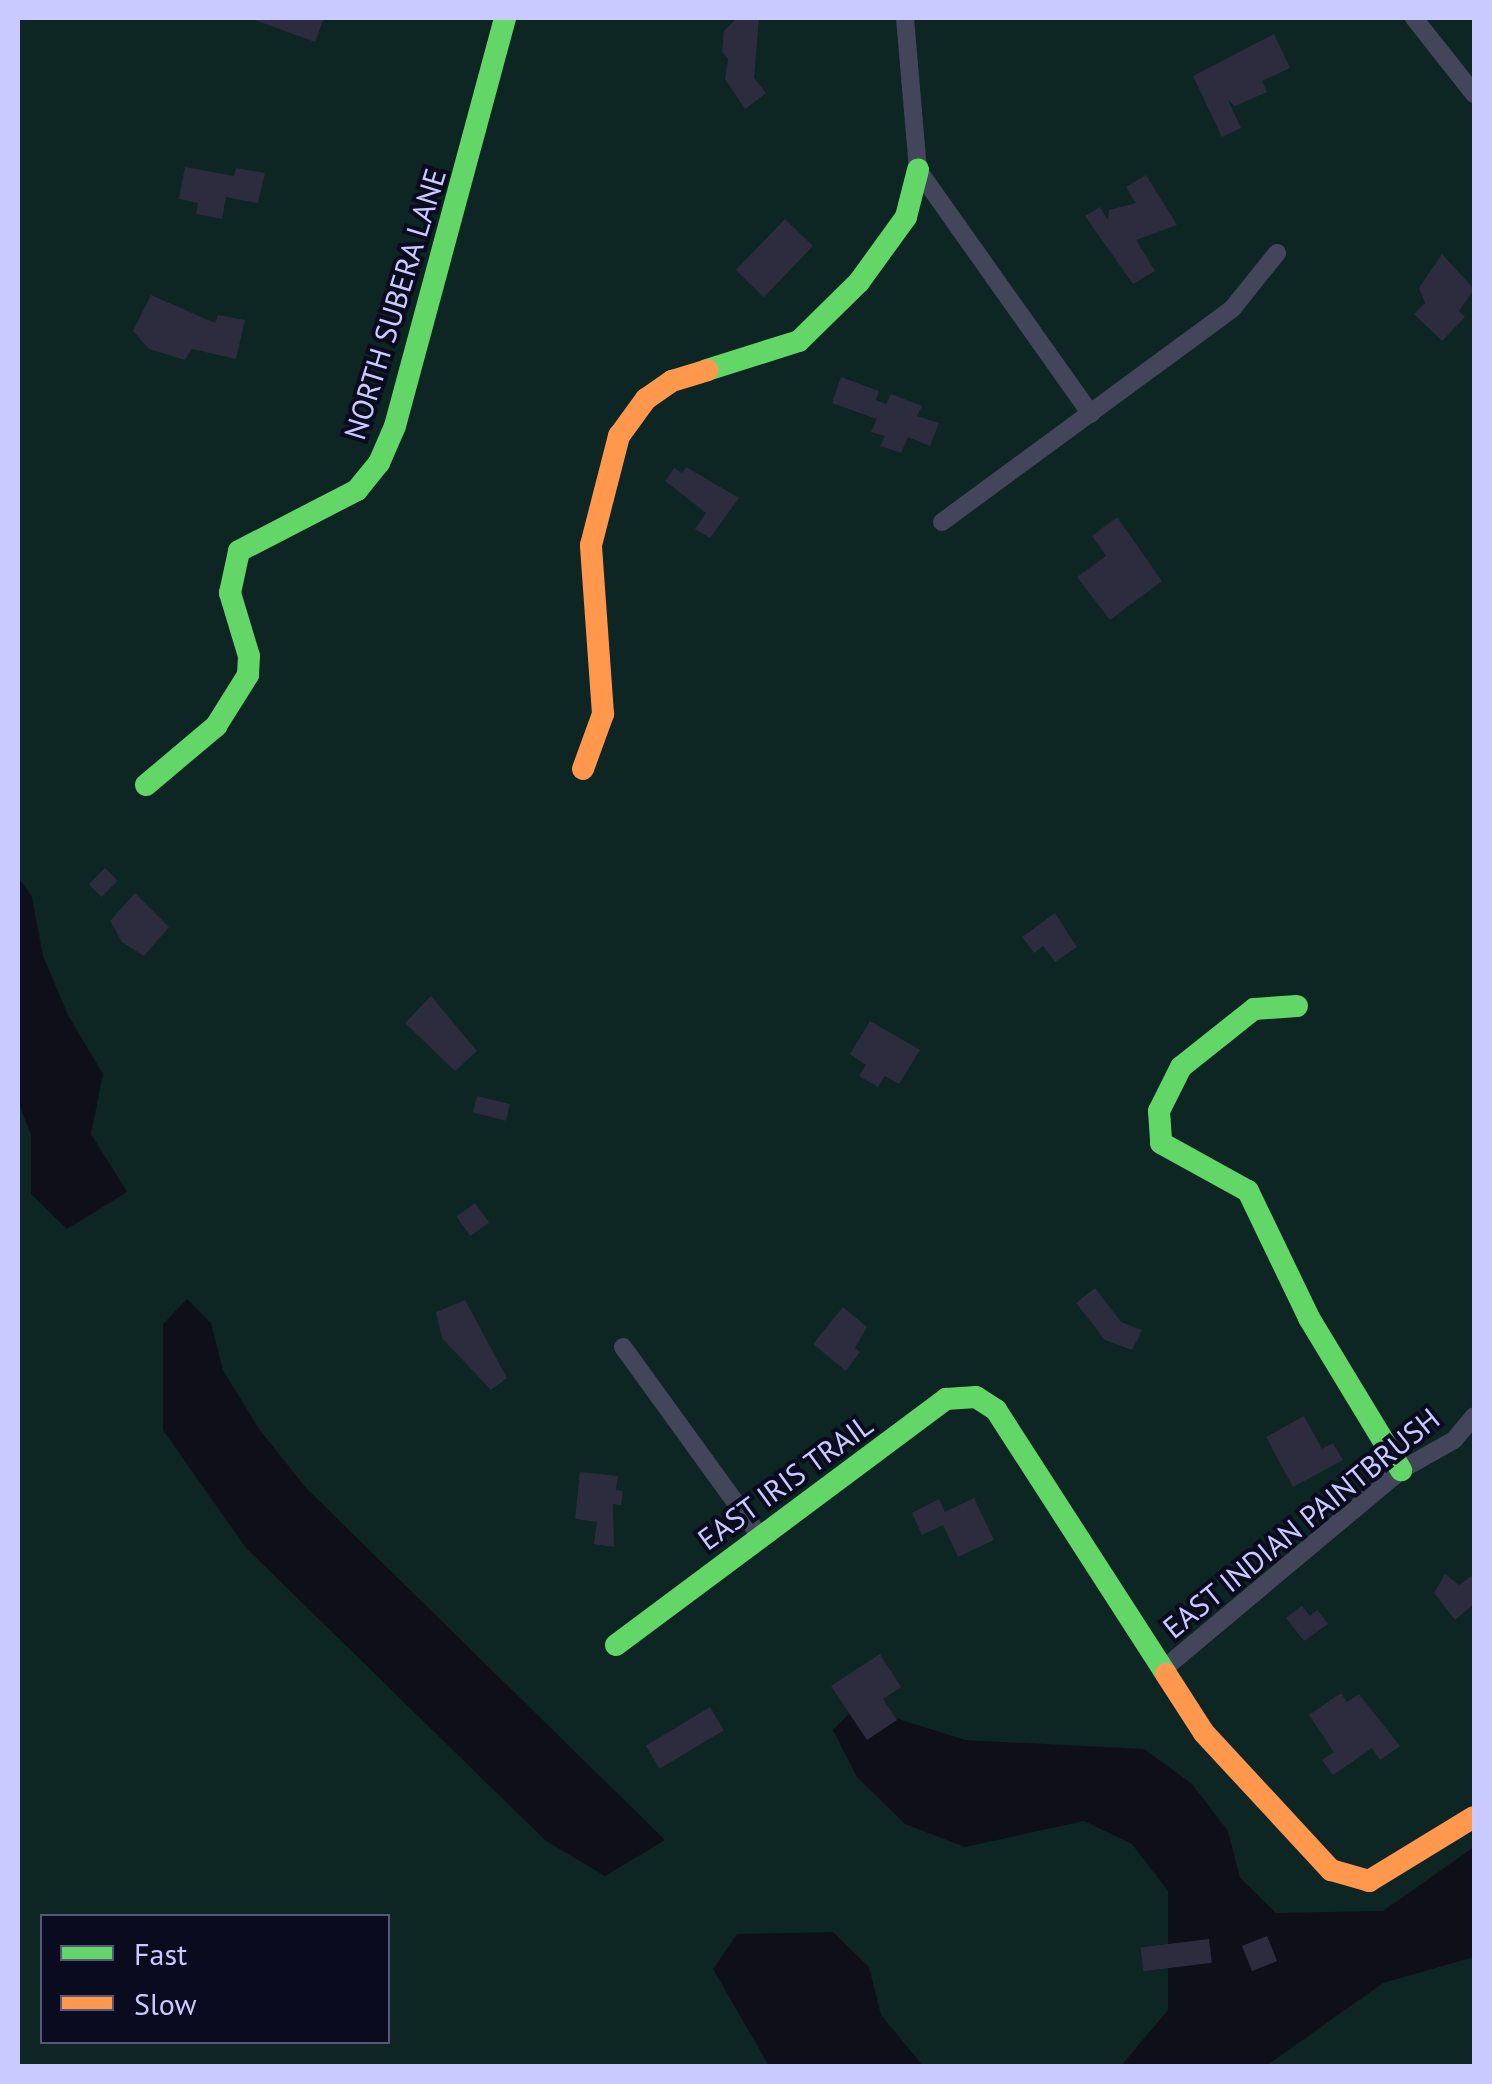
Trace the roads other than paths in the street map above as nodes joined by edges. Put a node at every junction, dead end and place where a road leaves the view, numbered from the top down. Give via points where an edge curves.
1 (505, 18) edge
2 (906, 18) edge
3 (1414, 18) edge
4 (1474, 94) edge
5 (918, 170) junction
6 (1277, 253) dead end
7 (1091, 414) junction
8 (942, 522) dead end
9 (584, 770) dead end
10 (146, 786) dead end
11 (1296, 1006) dead end
12 (623, 1347) dead end
13 (1474, 1416) edge
14 (1402, 1470) junction
15 (762, 1538) junction
16 (616, 1645) dead end
17 (1161, 1671) junction
18 (1474, 1817) edge

1 - 10 street, NORTH SUBERA LANE via 474,148 379,463 357,490 240,551 230,594 249,656 248,675 216,726
2 - 5 street
3 - 4 street
5 - 7 street
5 - 9 street via 906,216 859,282 799,341 672,381 646,399 619,436 591,545 603,714
6 - 7 street via 1232,308
7 - 8 street
11 - 14 street via 1254,1010 1181,1068 1158,1110 1161,1143 1248,1191 1309,1318
12 - 15 street
13 - 14 street, EAST INDIAN PAINTBRUSH via 1454,1440
14 - 17 street, EAST INDIAN PAINTBRUSH
15 - 16 street, EAST IRIS TRAIL
15 - 17 street, EAST IRIS TRAIL via 946,1399 976,1397 996,1410
17 - 18 street via 1204,1733 1331,1870 1368,1880

